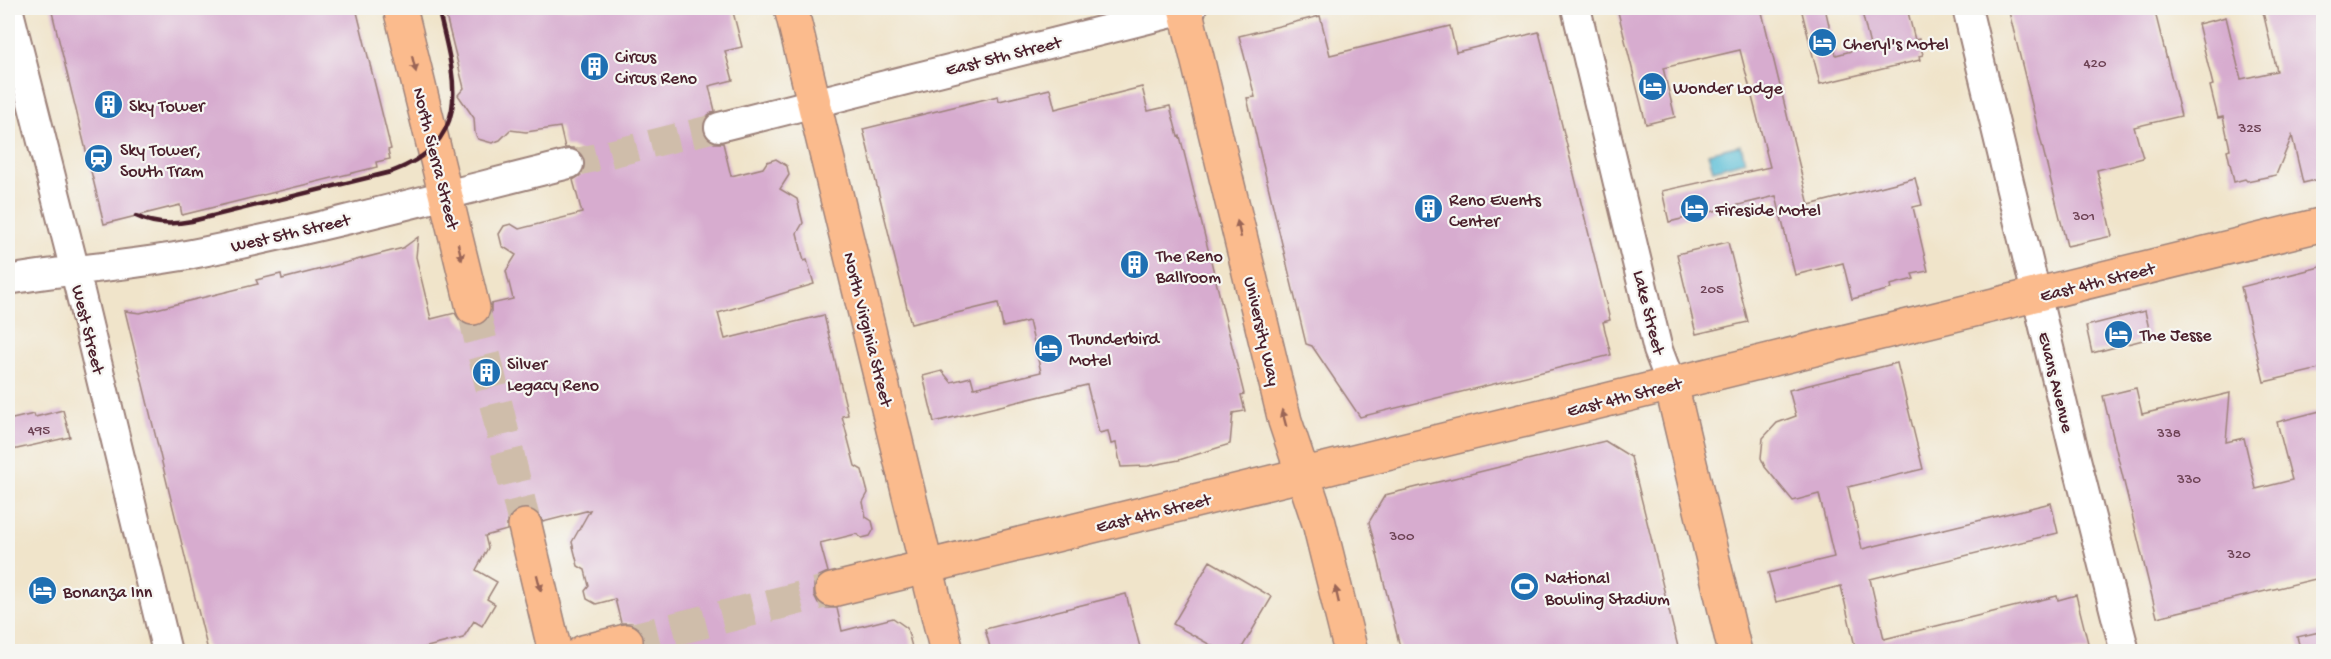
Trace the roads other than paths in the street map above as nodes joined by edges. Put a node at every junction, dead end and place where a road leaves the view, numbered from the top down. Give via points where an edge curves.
1 (8, 8) edge
2 (400, 8) edge
3 (791, 8) edge
4 (1188, 8) edge
5 (1576, 8) edge
6 (1967, 8) edge
7 (814, 103) junction
8 (719, 127) tunnel mouth
9 (569, 164) tunnel mouth
10 (446, 195) junction
11 (2324, 224) edge
12 (75, 271) junction
13 (8, 280) edge
14 (2036, 296) junction
15 (473, 308) tunnel mouth
16 (1671, 384) junction
17 (1302, 474) junction
18 (525, 526) tunnel mouth
19 (925, 567) junction
20 (832, 590) tunnel mouth
21 (626, 641) tunnel mouth
22 (168, 651) edge
23 (555, 651) edge
24 (583, 651) edge
25 (947, 651) edge
26 (1351, 651) edge
27 (1735, 651) edge
28 (2125, 651) edge

1 - 12 street, West Street
2 -> 10 main road, North Sierra Street
3 - 7 main road, North Virginia Street
4 - 7 street, East 5th Street
17 -> 4 main road, University Way via 1285,421
5 - 16 street, Lake Street via 1658,350
6 - 14 street, Evans Avenue
7 - 8 street
7 - 19 main road, North Virginia Street
9 - 10 street, West 5th Street
10 - 12 street, West 5th Street via 231,246
10 -> 15 main road, North Sierra Street
11 - 14 main road, East 4th Street
12 - 13 street, West 5th Street
12 - 22 street, West Street
14 - 16 main road, East 4th Street
14 - 28 street, Evans Avenue
16 - 17 main road, East 4th Street
16 - 27 main road, Lake Street
17 - 19 main road, East 4th Street
26 -> 17 main road, University Way via 1319,523
18 -> 23 main road
19 - 20 main road, East 4th Street
19 - 25 main road, North Virginia Street
21 - 24 main road

